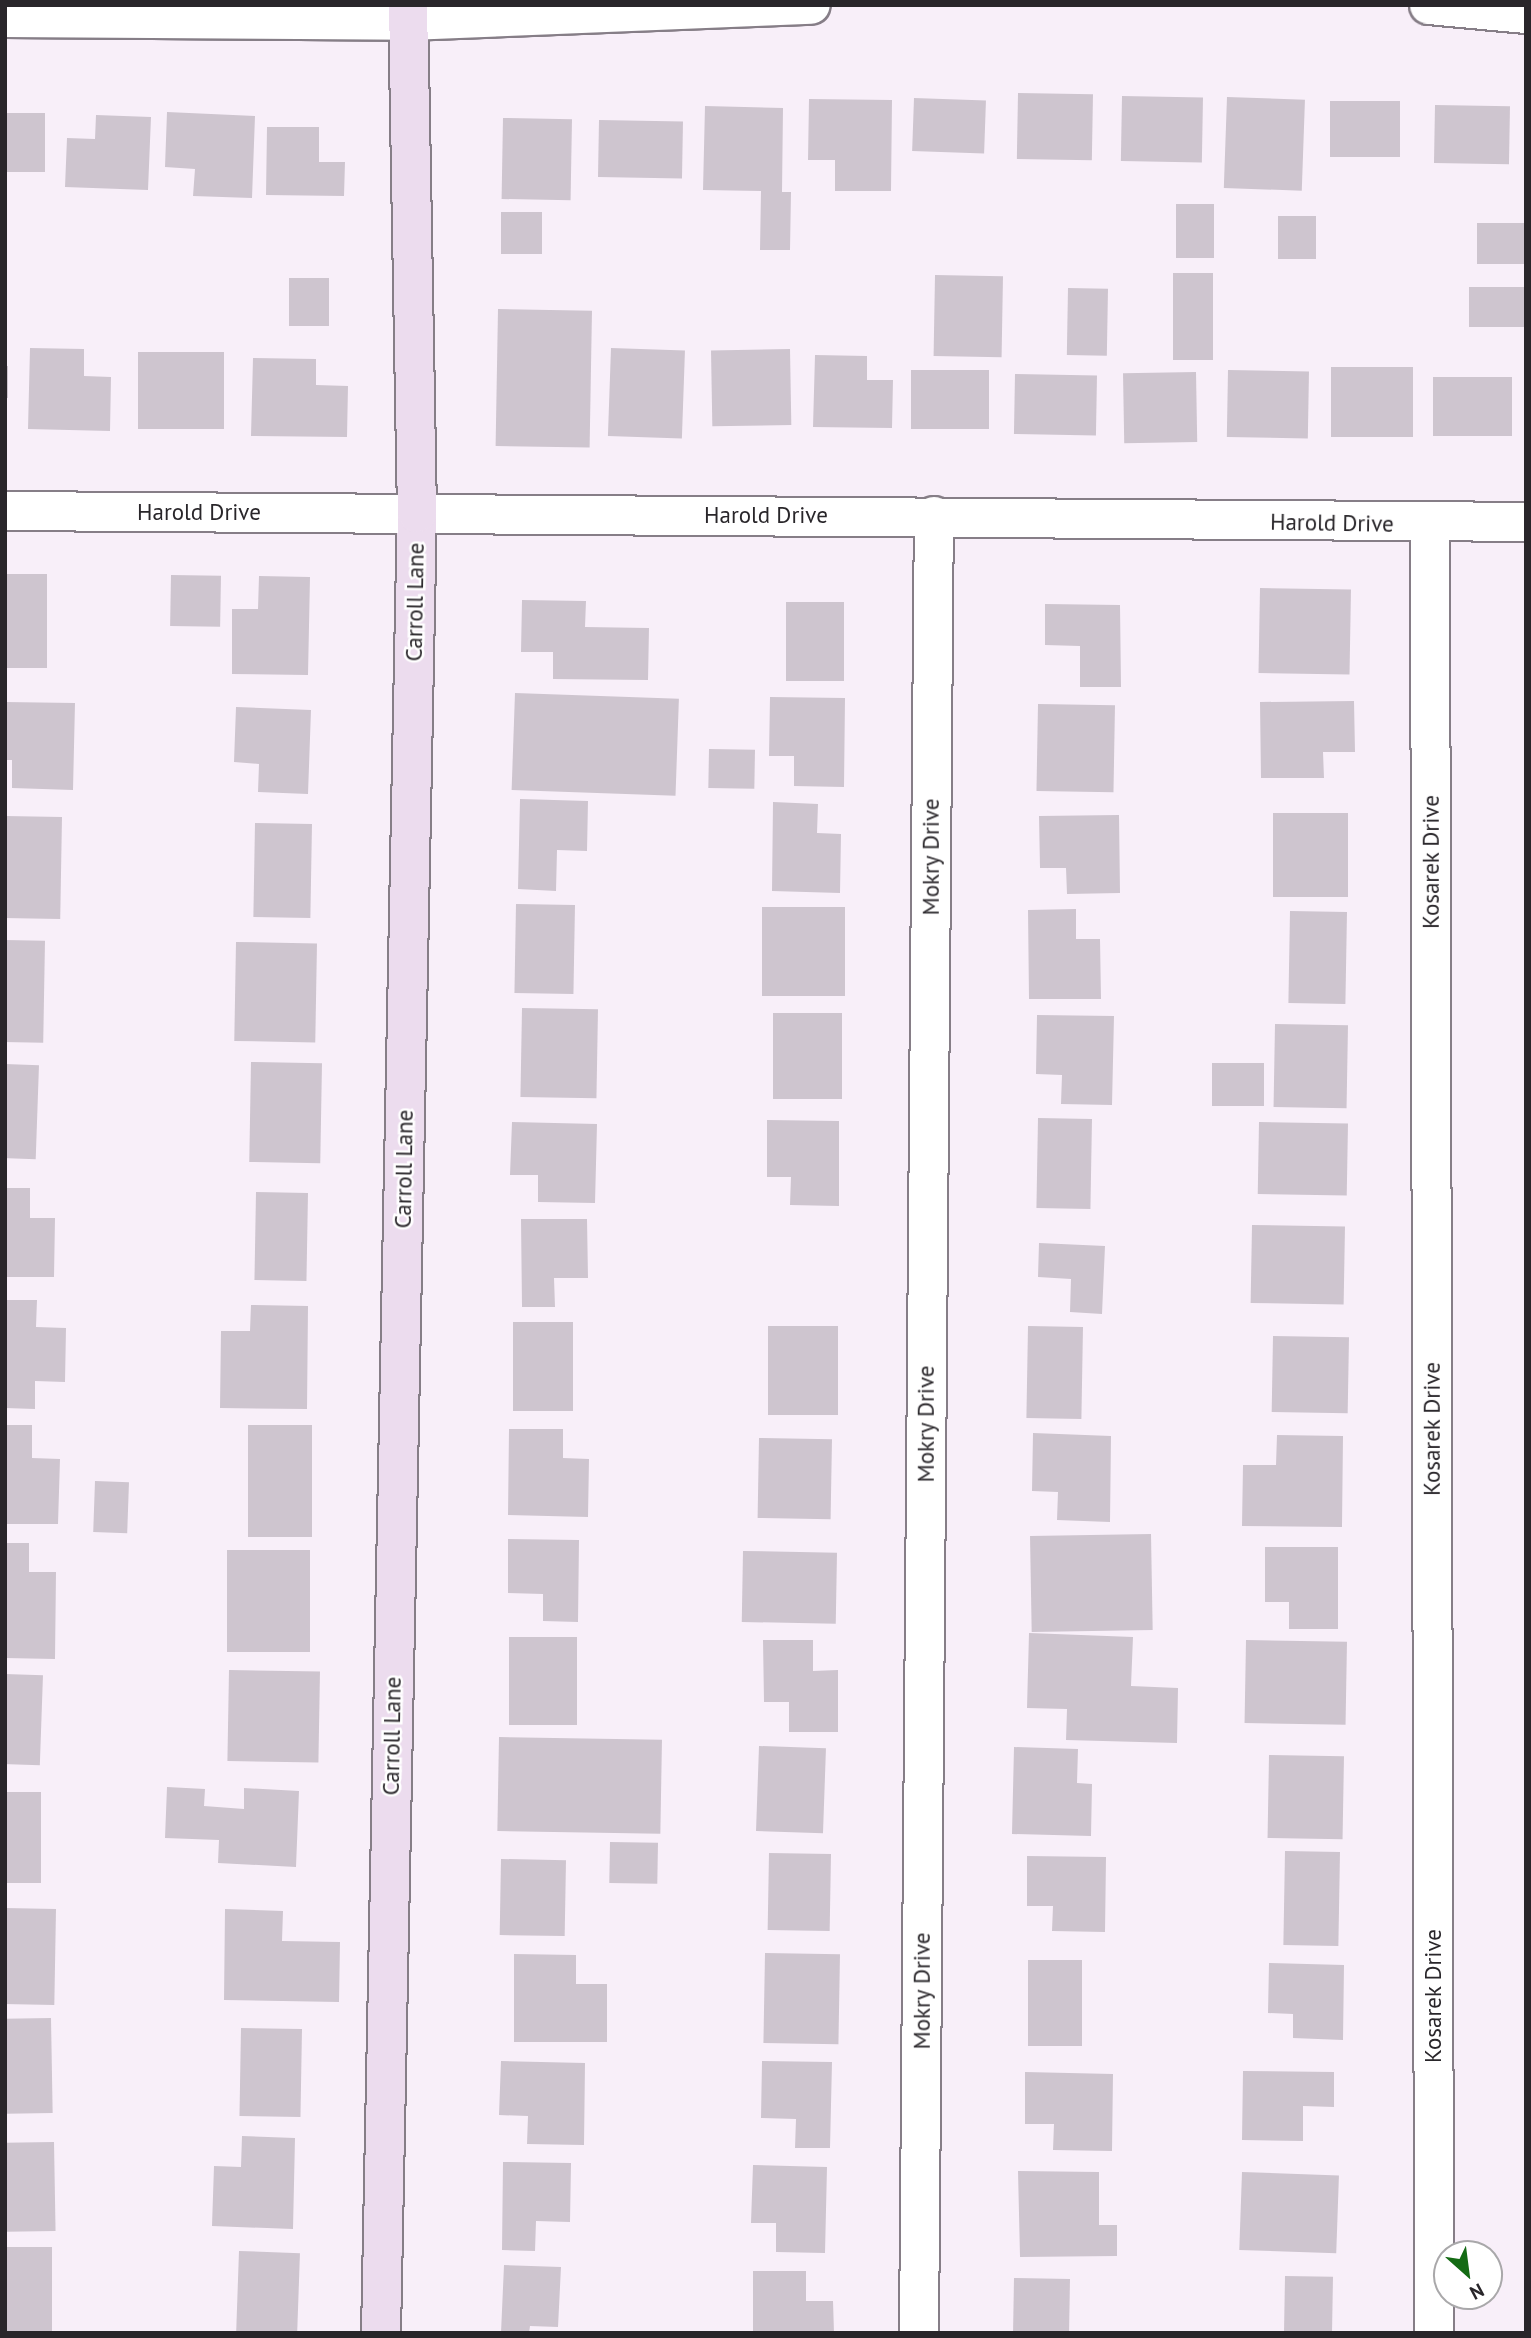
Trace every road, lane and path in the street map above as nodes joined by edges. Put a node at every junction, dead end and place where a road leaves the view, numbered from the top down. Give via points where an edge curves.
1 (811, 5) edge
2 (1429, 5) edge
3 (408, 13) edge
4 (1526, 13) edge
5 (5, 18) edge
6 (5, 511) edge
7 (416, 513) junction
8 (934, 516) junction
9 (1526, 522) edge
10 (1430, 524) junction
11 (381, 2333) edge
12 (919, 2333) edge
13 (1434, 2333) edge

1 - 3 street
2 - 4 street
3 - 5 street
3 - 7 street, Carroll Lane
6 - 7 street, Harold Drive
7 - 8 street, Harold Drive
7 - 11 street, Carroll Lane
8 - 10 street, Harold Drive
8 - 12 street, Mokry Drive
9 - 10 street, Harold Drive
10 - 13 street, Kosarek Drive

